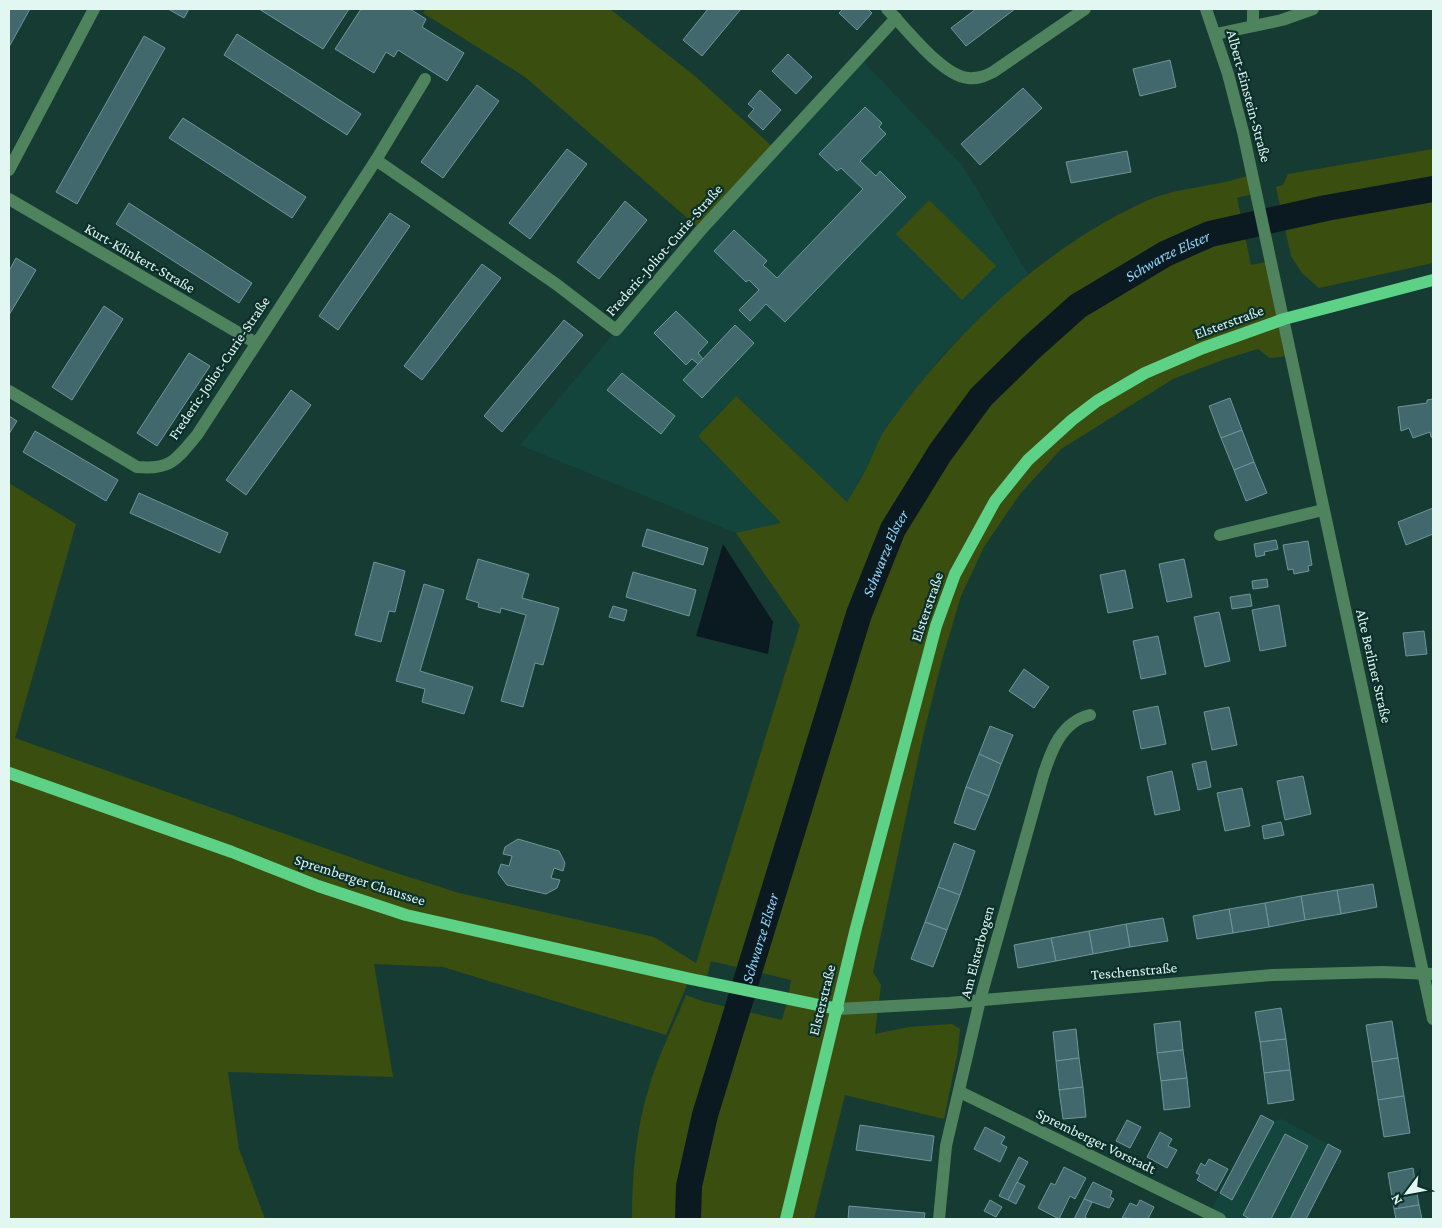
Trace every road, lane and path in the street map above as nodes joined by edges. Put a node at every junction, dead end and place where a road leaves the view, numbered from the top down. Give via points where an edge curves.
1 (94, 9) edge
2 (887, 9) edge
3 (1084, 9) edge
4 (1206, 9) edge
5 (1253, 9) edge
6 (1313, 9) edge
7 (896, 18) junction
8 (1253, 26) junction
9 (1216, 34) junction
10 (425, 79) dead end
11 (376, 160) junction
12 (9, 170) edge
13 (9, 199) edge
14 (1433, 280) edge
15 (1284, 319) junction
16 (256, 343) junction
17 (9, 391) edge
18 (1323, 510) junction
19 (1220, 535) dead end
20 (1090, 715) dead end
21 (9, 773) edge
22 (1429, 974) edge
23 (980, 1000) junction
24 (838, 1009) junction
25 (1433, 1019) edge
26 (960, 1092) junction
27 (786, 1219) edge
28 (938, 1219) edge
29 (1220, 1219) edge

1 - 12 street
2 - 7 street
3 - 7 street via 993,72 979,78 966,78 946,68
4 - 9 street, Albert-Einstein-Straße
5 - 8 street
6 - 8 street
7 - 11 street, Frederic-Joliot-Curie-Straße via 700,230 616,330 556,284
8 - 9 street
9 - 15 street, Albert-Einstein-Straße via 1234,94
10 - 11 street, Frederic-Joliot-Curie-Straße
11 - 16 street, Frederic-Joliot-Curie-Straße
13 - 16 street, Kurt-Klinkert-Straße
14 - 15 main road, Elsterstraße
15 - 18 street, Alte Berliner Straße
15 - 24 main road, Elsterstraße via 1145,373 1097,401 1042,447 995,501 955,574 936,626 856,928
16 - 17 street, Frederic-Joliot-Curie-Straße via 197,436 182,453 161,468 137,466
18 - 19 street
18 - 22 street, Alte Berliner Straße via 1412,928
20 - 23 street, Am Elsterbogen via 1078,719 1063,733 1049,759
21 - 24 main road, Spremberger Chaussee via 406,915
22 - 23 street, Teschenstraße via 1273,975
22 - 25 street, Alte Berliner Straße
23 - 24 street, Teschenstraße
23 - 26 street, Am Elsterbogen
24 - 27 main road, Elsterstraße
26 - 28 street, Am Elsterbogen via 946,1146
26 - 29 street, Spremberger Vorstadt

